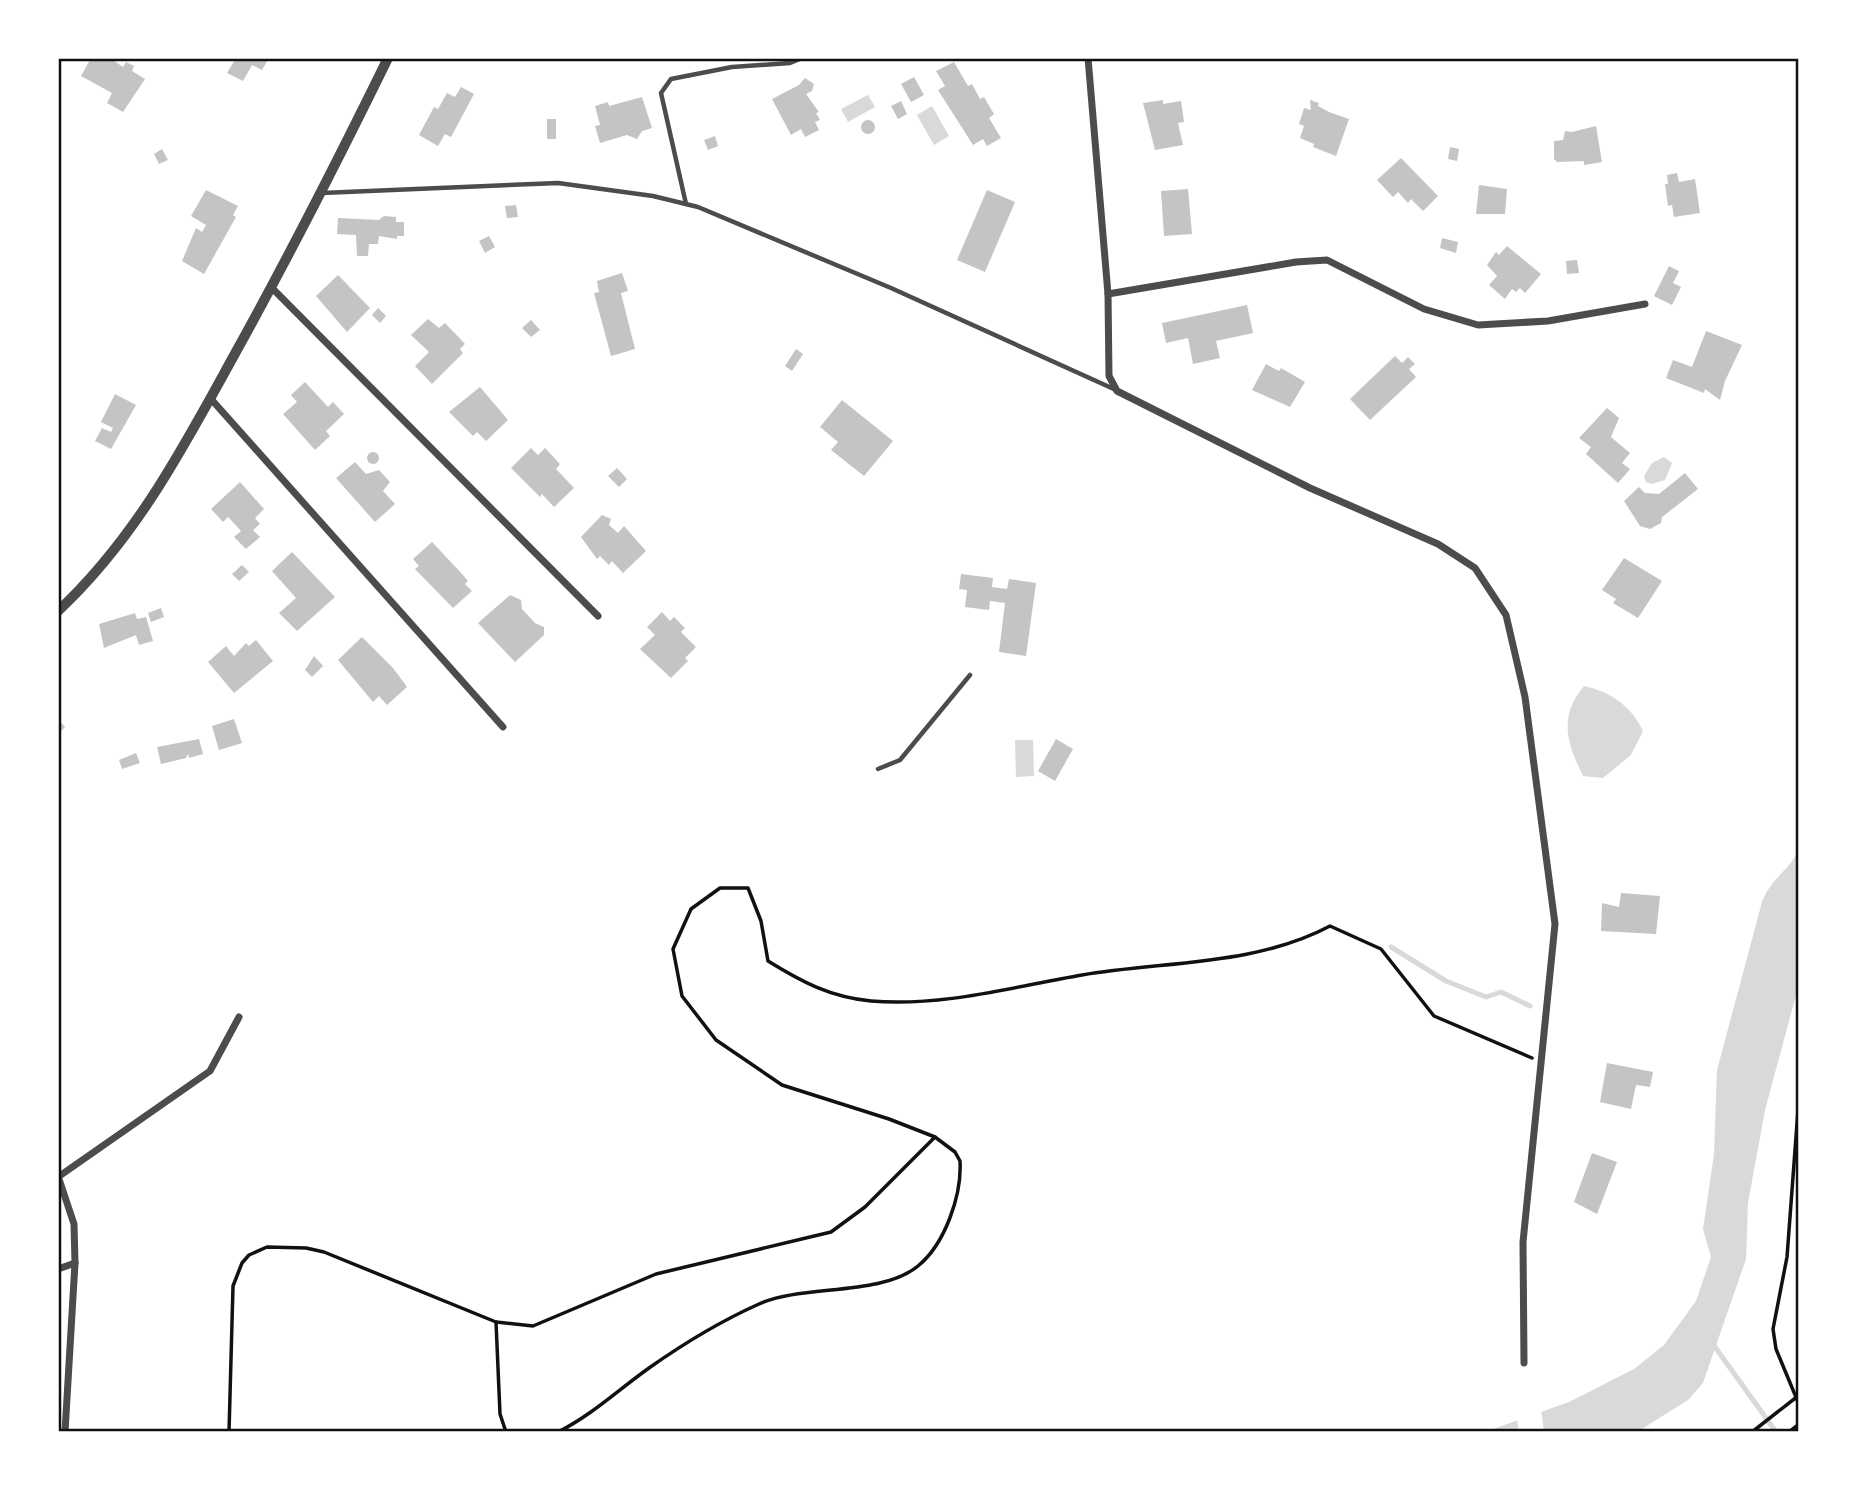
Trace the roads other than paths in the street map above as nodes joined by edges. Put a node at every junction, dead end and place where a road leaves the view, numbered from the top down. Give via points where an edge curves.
1 (388, 58) edge
2 (802, 58) edge
3 (1088, 58) edge
4 (322, 194) junction
5 (686, 204) junction
6 (272, 288) junction
7 (1108, 293) junction
8 (1645, 304) dead end
9 (1117, 391) junction
10 (211, 399) junction
11 (58, 611) edge
12 (598, 616) dead end
13 (970, 675) dead end
14 (503, 727) dead end
15 (878, 769) dead end
16 (239, 1017) dead end
17 (58, 1176) edge
18 (75, 1263) junction
19 (58, 1269) edge
20 (1524, 1363) dead end
21 (65, 1432) edge

1 - 4 street
2 - 5 lane via 671,79 661,93
3 - 7 street
4 - 5 lane via 558,183
4 - 6 street
5 - 9 lane via 891,288
6 - 10 street
6 - 12 street
7 - 8 street via 1328,260 1424,309 1478,325 1548,321
7 - 9 street via 1109,376
9 - 20 street via 1310,488 1438,544 1475,568 1506,615 1525,697 1555,924 1523,1242
10 - 11 street via 165,481 118,545
10 - 14 street
13 - 15 lane via 900,760
16 - 17 street via 210,1071
17 - 18 street via 74,1224
18 - 19 street
18 - 21 street

